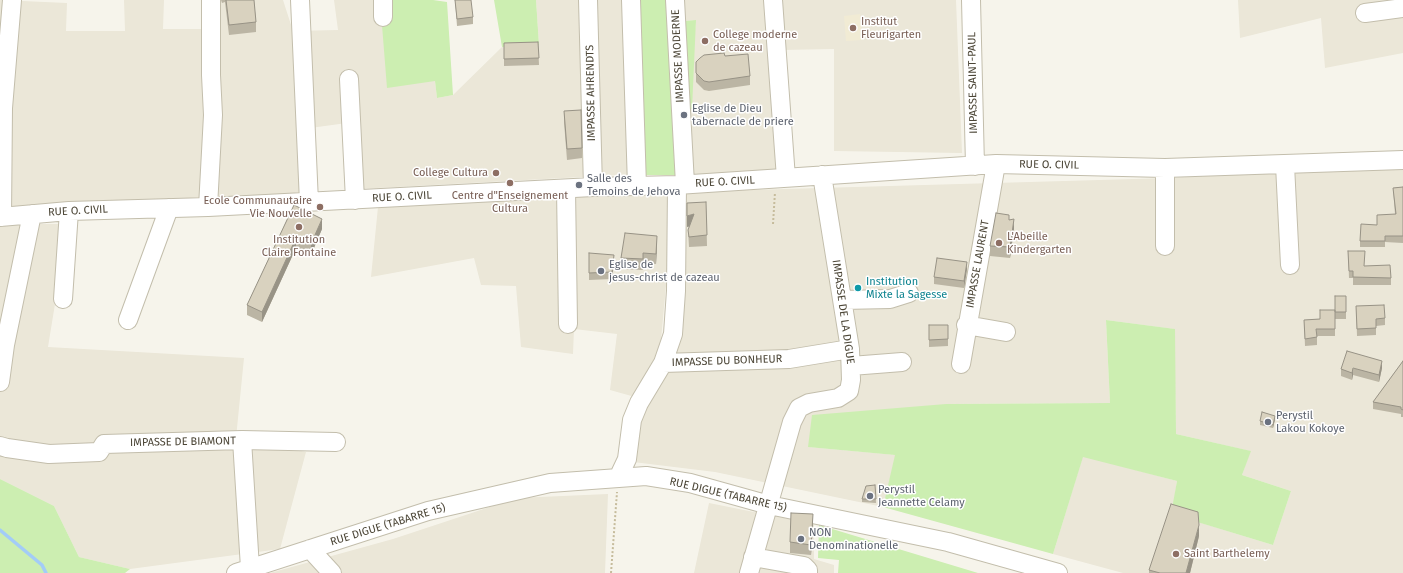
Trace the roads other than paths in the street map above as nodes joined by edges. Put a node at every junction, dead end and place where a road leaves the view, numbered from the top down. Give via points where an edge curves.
1 (12, 0) edge
2 (210, 0) edge
3 (300, 0) edge
4 (588, 0) edge
5 (631, 0) edge
6 (675, 0) edge
7 (773, 0) edge
8 (971, 0) edge
9 (1403, 8) edge
10 (1365, 13) dead end
11 (349, 79) dead end
12 (1403, 160) edge
13 (996, 164) junction
14 (1286, 165) junction
15 (975, 166) junction
16 (1165, 168) junction
17 (822, 175) junction
18 (781, 179) junction
19 (681, 184) junction
20 (637, 186) junction
21 (593, 187) junction
22 (566, 189) junction
23 (355, 200) junction
24 (309, 202) junction
25 (208, 207) junction
26 (169, 208) junction
27 (69, 211) junction
28 (32, 214) junction
29 (1, 217) edge
30 (1165, 246) dead end
31 (1290, 265) dead end
32 (909, 293) dead end
33 (63, 299) dead end
34 (842, 300) junction
35 (128, 320) dead end
36 (568, 324) dead end
37 (966, 325) junction
38 (1006, 332) dead end
39 (850, 357) junction
40 (902, 362) dead end
41 (663, 363) junction
42 (961, 364) dead end
43 (0, 382) edge
44 (242, 440) junction
45 (336, 442) dead end
46 (0, 446) edge
47 (618, 478) junction
48 (769, 505) junction
49 (310, 549) junction
50 (751, 565) edge
51 (243, 571) edge
52 (332, 573) edge
53 (808, 573) edge
54 (1058, 573) edge

1 - 29 street via 3,108
2 - 25 street via 213,115
3 - 24 street
4 - 21 street, IMPASSE AHRENDTS
5 - 20 street
6 - 19 street, IMPASSE MODERNE
7 - 18 street
8 - 15 street, IMPASSE SAINT-PAUL
9 - 10 street
11 - 23 street
12 - 14 street, RUE O. CIVIL
13 - 15 street, RUE O. CIVIL
13 - 16 street, RUE O. CIVIL
13 - 37 street, IMPASSE LAURENT
14 - 16 street, RUE O. CIVIL
14 - 31 street
15 - 17 street, RUE O. CIVIL
16 - 30 street
17 - 18 street, RUE O. CIVIL
17 - 34 street, IMPASSE DE LA DIGUE
18 - 19 street, RUE O. CIVIL
19 - 20 street, RUE O. CIVIL
19 - 41 street, IMPASSE DU BONHEUR via 673,334
20 - 21 street, RUE O. CIVIL
21 - 22 street, RUE O. CIVIL
22 - 23 street, RUE O. CIVIL
22 - 36 street
23 - 24 street, RUE O. CIVIL
24 - 25 street, RUE O. CIVIL
25 - 26 street, RUE O. CIVIL
26 - 27 street, RUE O. CIVIL
26 - 35 street
27 - 28 street, RUE O. CIVIL
27 - 33 street
28 - 29 street, RUE O. CIVIL
28 - 43 street via 5,345
32 - 34 street via 890,299
34 - 39 street, IMPASSE DE LA DIGUE
37 - 38 street
37 - 42 street, IMPASSE LAURENT
39 - 40 street, IMPASSE DU BONHEUR
39 - 41 street, IMPASSE DU BONHEUR
39 - 48 street, IMPASSE DE LA DIGUE via 849,392 838,398 809,403 799,408 792,422
41 - 47 street via 632,420 627,459
44 - 45 street
44 - 46 street, IMPASSE DE BIAMONT via 104,444 99,452 49,454
44 - 51 street, IMPASSE DE BIAMONT
47 - 48 street, RUE DIGUE (TABARRE 15) via 646,476 690,484
47 - 49 street, RUE DIGUE (TABARRE 15) via 550,483 428,511
48 - 50 street
48 - 54 street, RUE DIGUE (TABARRE 15) via 948,542
49 - 51 street, RUE DIGUE (TABARRE 15)
49 - 52 street
50 - 53 street via 804,566

